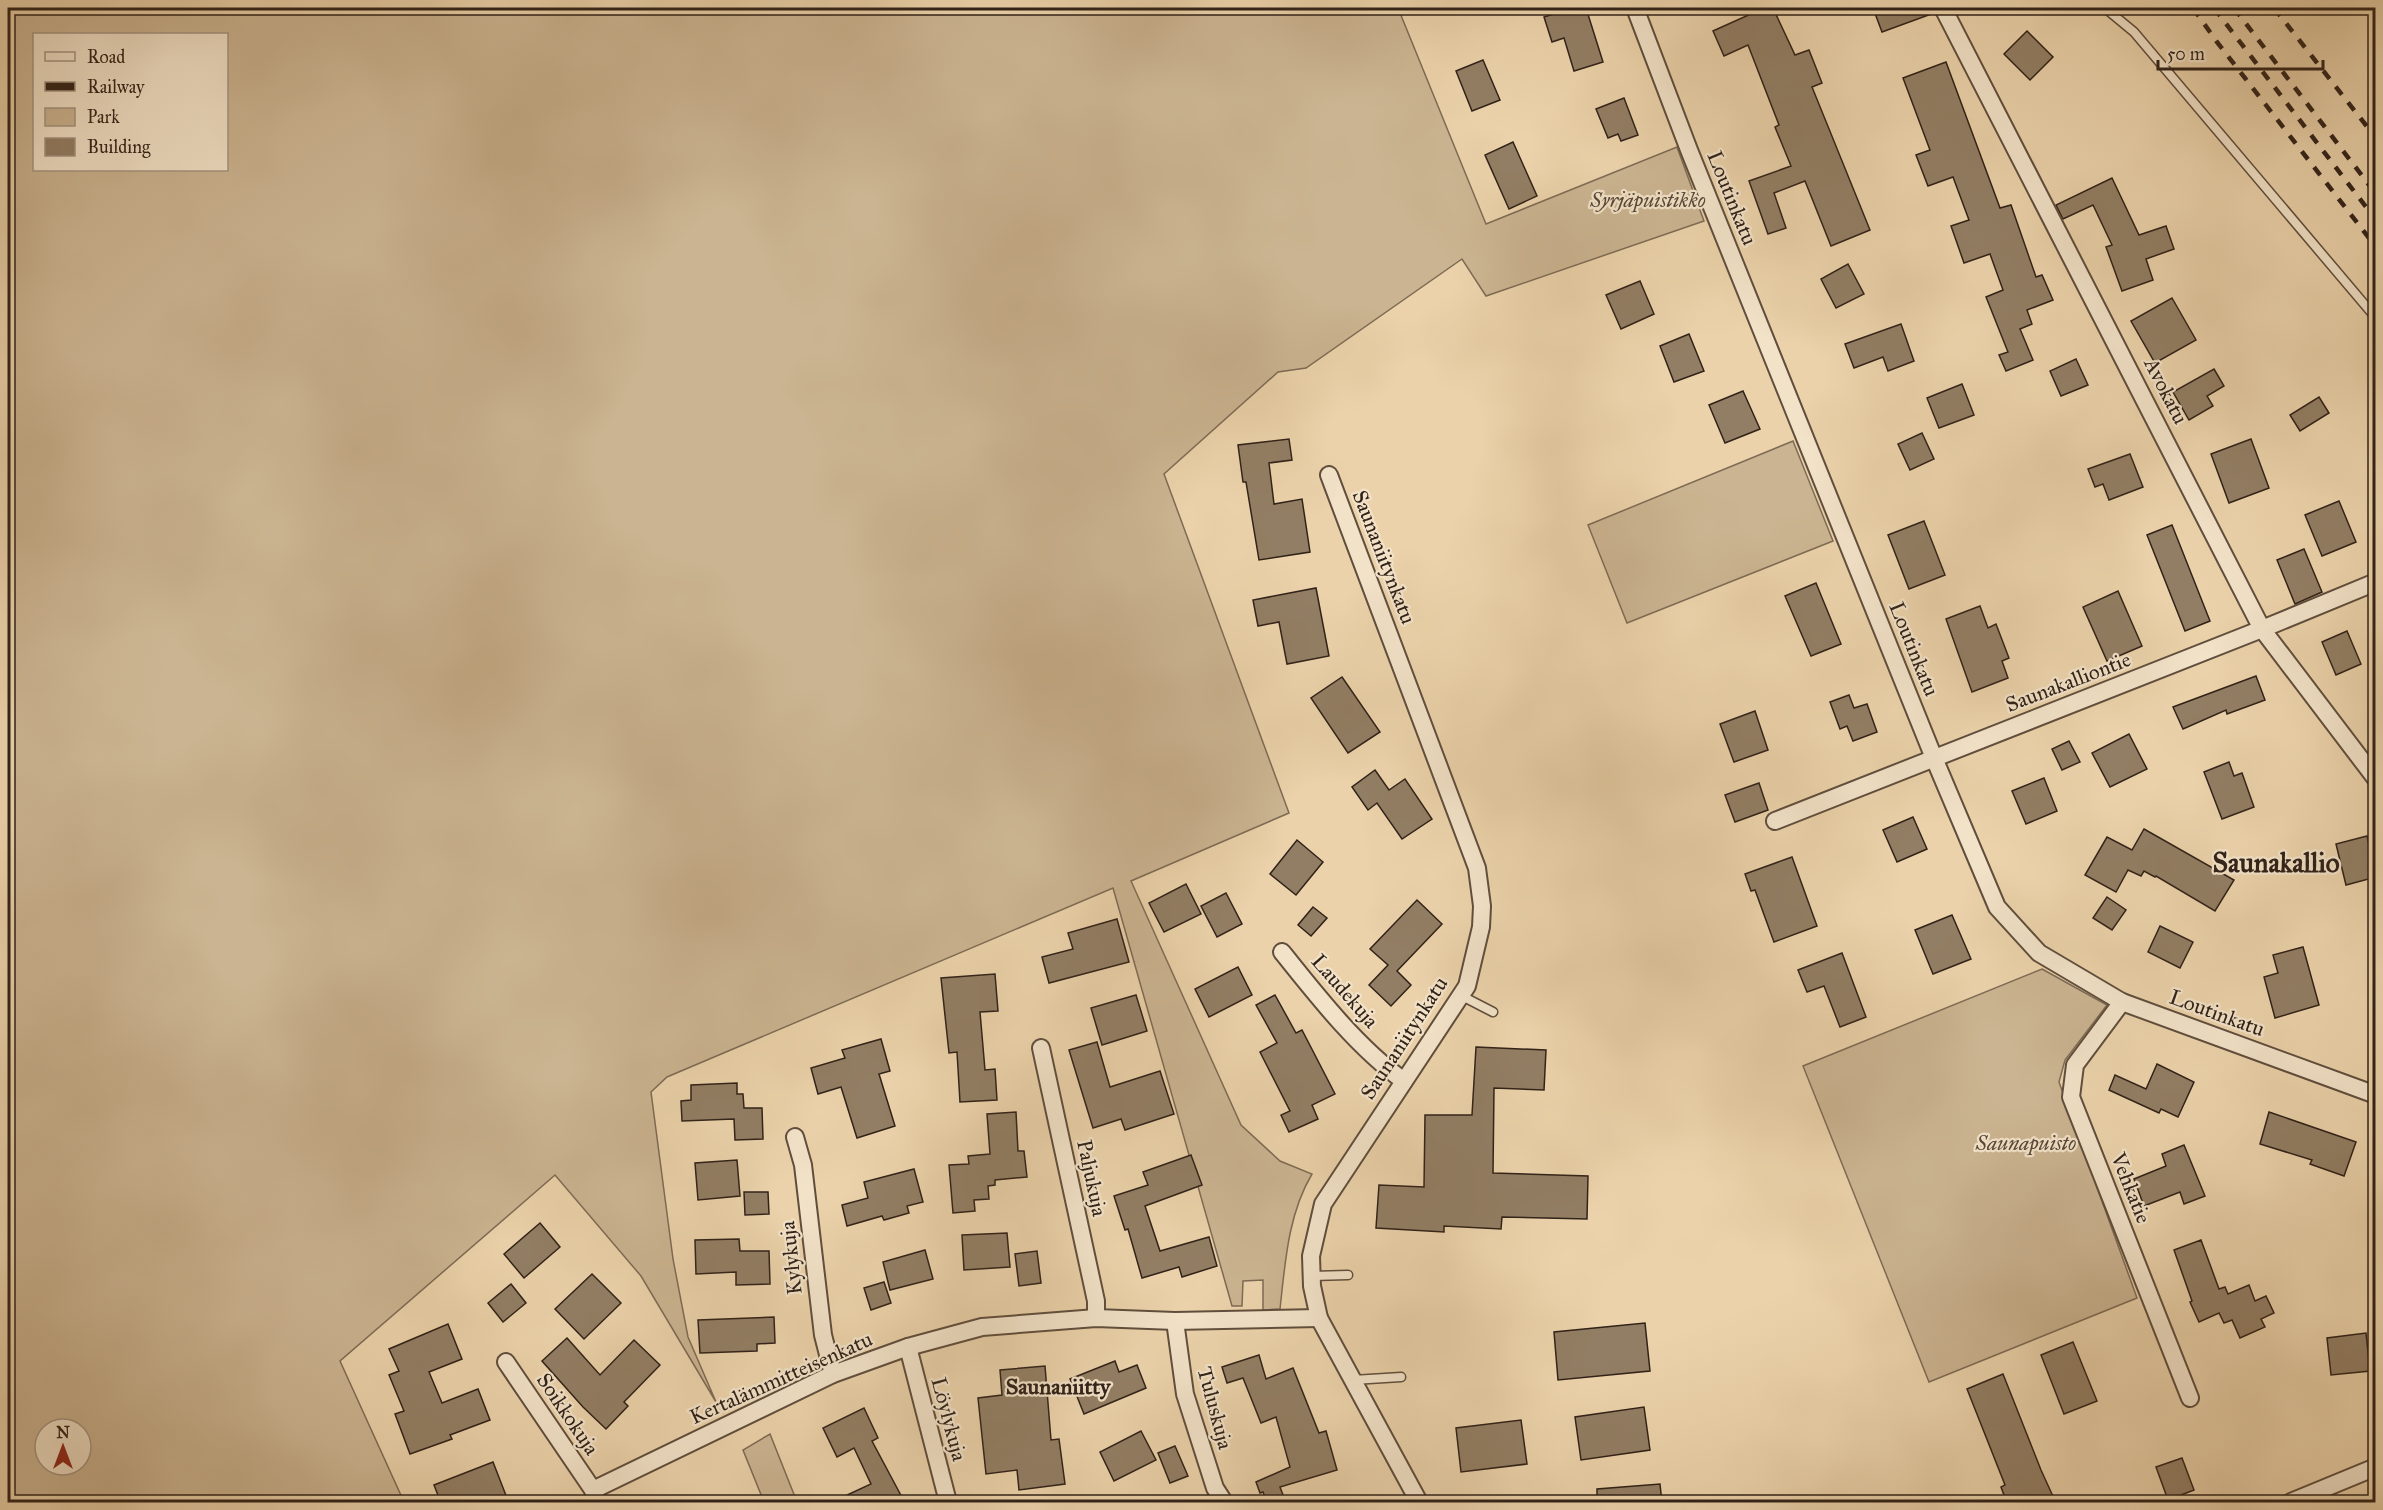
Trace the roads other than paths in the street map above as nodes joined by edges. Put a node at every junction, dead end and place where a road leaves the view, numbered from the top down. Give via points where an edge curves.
1 (1635, 8) edge
2 (1943, 8) edge
3 (2105, 8) edge
4 (2376, 318) edge
5 (1329, 475) dead end
6 (2376, 582) edge
7 (2262, 629) junction
8 (1934, 758) junction
9 (2376, 779) edge
10 (1775, 821) dead end
11 (1282, 952) dead end
12 (1461, 995) junction
13 (2122, 1002) junction
14 (1493, 1012) dead end
15 (1041, 1048) dead end
16 (1404, 1081) junction
17 (2376, 1095) edge
18 (795, 1137) dead end
19 (1348, 1275) dead end
20 (1312, 1276) junction
21 (1096, 1318) junction
22 (1319, 1318) junction
23 (1175, 1321) junction
24 (908, 1347) junction
25 (506, 1362) dead end
26 (833, 1374) junction
27 (1401, 1377) dead end
28 (1352, 1380) junction
29 (2190, 1398) dead end
30 (2376, 1467) edge
31 (595, 1496) edge
32 (948, 1503) edge
33 (1224, 1503) edge
34 (1419, 1503) edge
35 (2291, 1503) edge

1 - 8 street, Loutinkatu
2 - 7 street, Avokatu
3 - 4 lane via 2134,32
5 - 12 street, Saunaniitynkatu via 1477,868 1481,927 1467,986
6 - 7 street, Saunakalliontie
7 - 8 street, Saunakalliontie
7 - 9 street, Avokatu
8 - 10 street, Saunakalliontie
8 - 13 street, Loutinkatu via 1997,907 2039,953
11 - 16 street, Laudekuja via 1381,1065
12 - 14 lane
12 - 16 street, Saunaniitynkatu
13 - 17 street, Loutinkatu
13 - 29 street, Vehkatie via 2075,1065 2071,1097
15 - 21 street, Paljukuja via 1096,1301
16 - 20 street, Saunaniitynkatu via 1323,1204 1311,1256
18 - 26 street, Kylykuja via 804,1165 823,1335
19 - 20 lane
20 - 22 street, Saunaniitynkatu
21 - 23 street, Kertalämmitteisenkatu
21 - 24 street, Kertalämmitteisenkatu via 982,1328
22 - 23 street, Kertalämmitteisenkatu
22 - 28 street, Saunaniitynkatu
23 - 33 street, Tuluskuja via 1185,1394 1215,1488
24 - 26 street, Kertalämmitteisenkatu
24 - 32 street, Löylykuja
25 - 31 street, Soikkokuja
26 - 31 street, Kertalämmitteisenkatu
27 - 28 lane
28 - 34 street, Saunaniitynkatu
30 - 35 street

